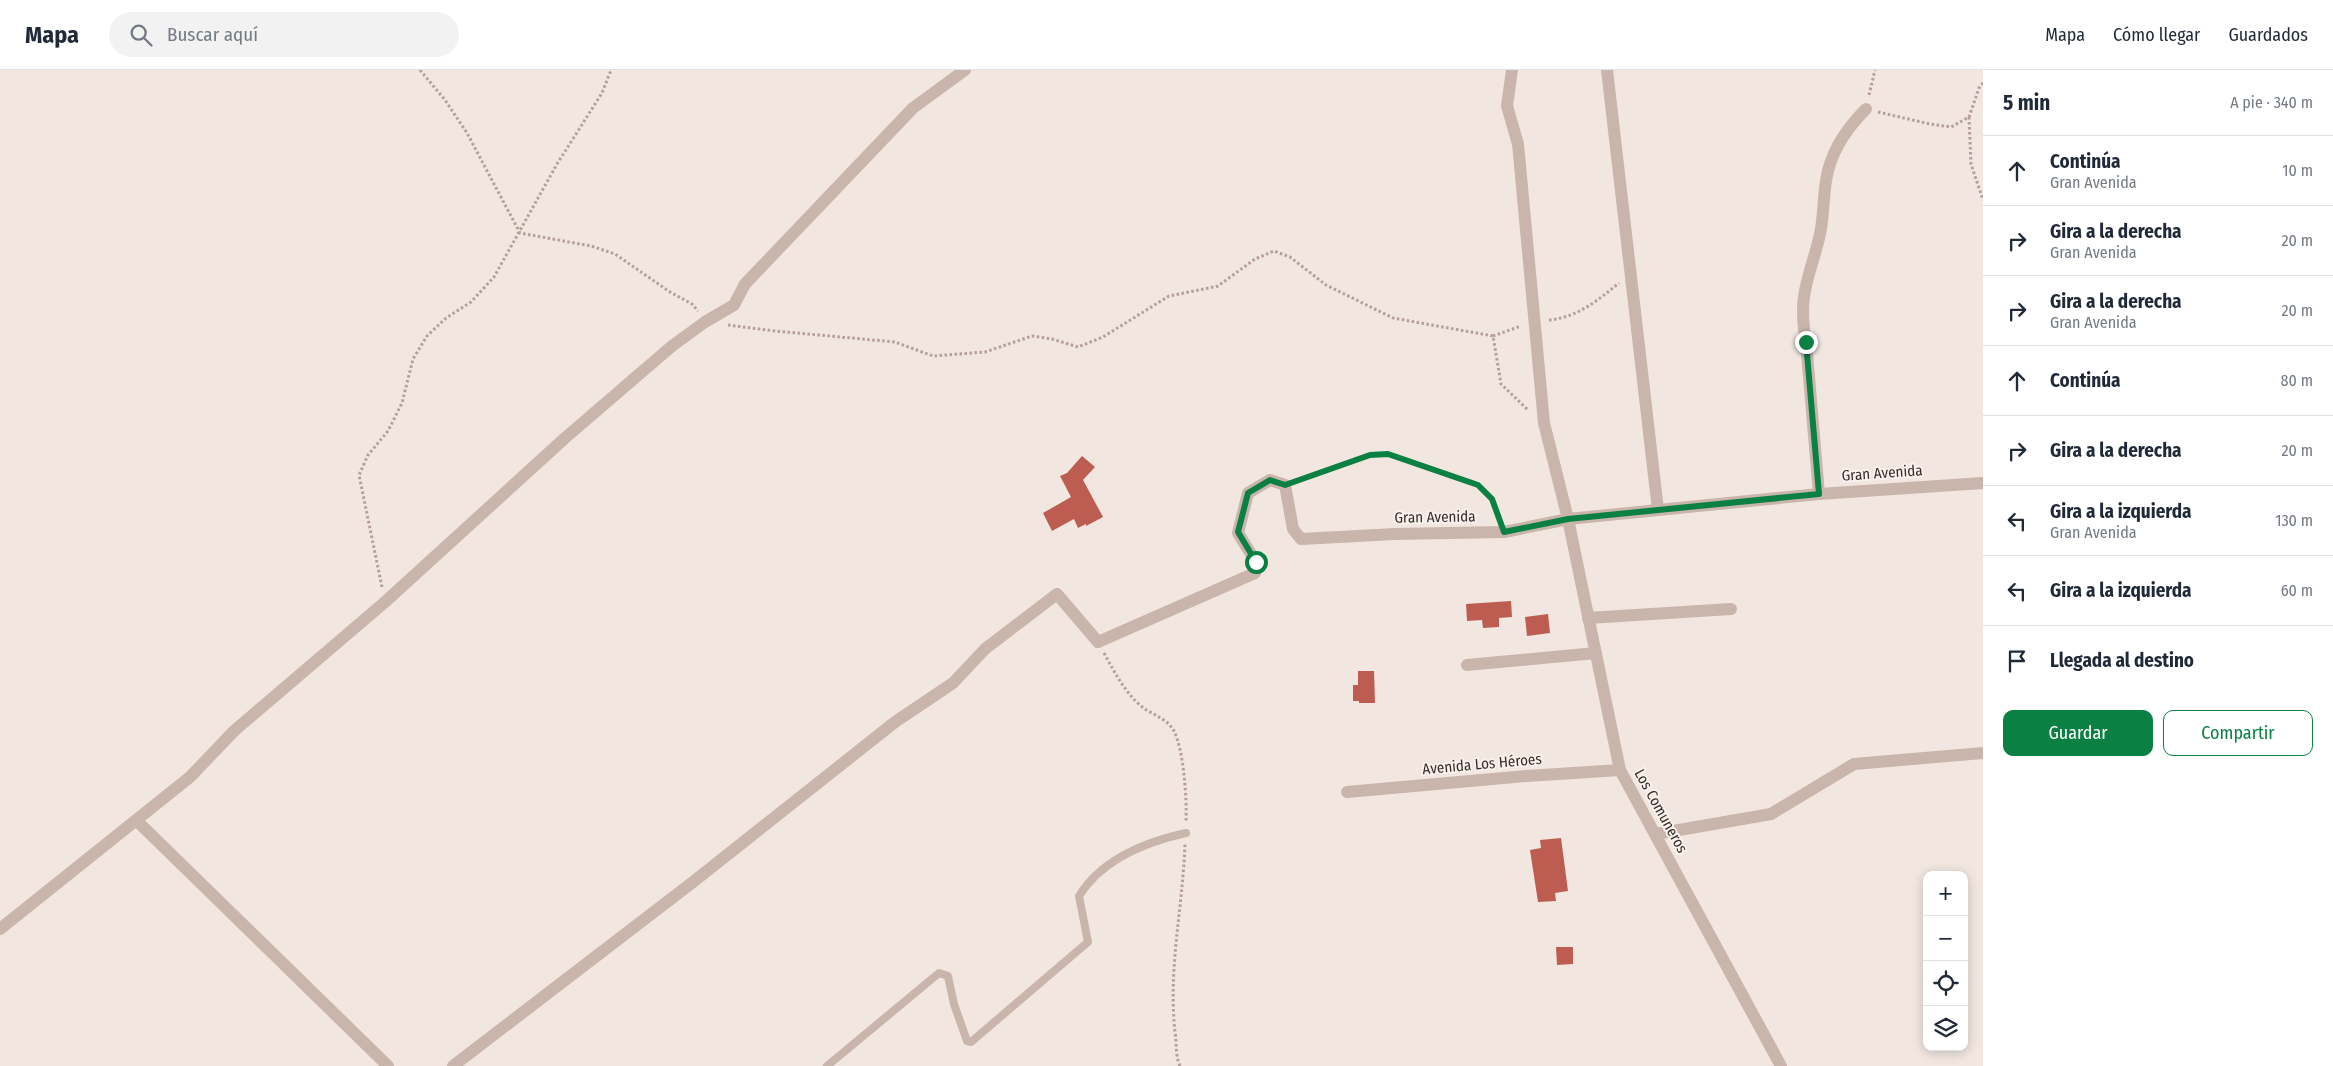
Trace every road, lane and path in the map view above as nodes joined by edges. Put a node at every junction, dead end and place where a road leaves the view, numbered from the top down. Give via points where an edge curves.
1 (420, 70) edge
2 (611, 70) edge
3 (965, 70) edge
4 (1512, 70) edge
5 (1607, 70) edge
6 (1875, 70) edge
7 (1983, 83) edge
8 (1866, 109) junction
9 (1968, 117) junction
10 (1983, 200) edge
11 (520, 233) junction
12 (1630, 267) junction
13 (1535, 321) junction
14 (705, 322) junction
15 (1493, 336) junction
16 (1544, 423) junction
17 (1983, 483) edge
18 (1285, 485) junction
19 (1819, 494) junction
20 (1658, 510) junction
21 (1568, 519) junction
22 (1504, 532) junction
23 (385, 602) junction
24 (1730, 609) dead end
25 (1588, 618) junction
26 (1596, 653) junction
27 (1467, 665) dead end
28 (1983, 752) edge
29 (1620, 770) junction
30 (1347, 792) dead end
31 (137, 820) junction
32 (1186, 833) dead end
33 (1656, 834) junction
34 (0, 929) edge
35 (388, 1066) edge
36 (453, 1066) edge
37 (827, 1066) edge
38 (1781, 1066) edge

1 - 11 path via 467,134
2 - 11 path via 602,93 557,164
3 - 14 street via 913,108 745,284 734,305
4 - 13 street, Los Comuneros via 1507,106 1518,144
5 - 12 street
6 - 8 path
7 - 9 path
8 - 9 path via 1951,127
8 - 19 street via 1843,135 1829,165 1820,234 1803,290 1803,325
9 - 10 path via 1971,164
11 - 14 path via 591,246 615,254 692,304
11 - 23 path via 494,277 471,302 446,318 427,336 413,359 402,403 368,455 359,475
12 - 13 path via 1619,283 1589,308 1558,319
12 - 20 street
13 - 15 path
13 - 16 street, Los Comuneros
14 - 15 path via 775,332 895,342 933,356 985,352 1032,336 1052,338 1078,347 1103,337 1169,296 1218,286 1255,259 1274,251 1290,257 1326,285 1393,318
14 - 23 street via 672,346 565,438
15 - 16 path via 1501,384
16 - 21 street, Los Comuneros
17 - 19 street, Gran Avenida
18 - 22 path via 1370,455 1388,454 1478,485 1492,499
18 - 22 street, Gran Avenida via 1293,529 1301,539
18 - 36 street via 1270,480 1248,493 1238,532 1256,562 1255,573 1098,642 1057,594 985,649 952,683 895,722
19 - 20 street, Gran Avenida
20 - 21 street, Gran Avenida
21 - 22 street, Gran Avenida
21 - 25 street, Los Comuneros
23 - 31 street via 234,731 190,777
24 - 25 street
25 - 26 street, Los Comuneros
26 - 27 street
26 - 29 street, Los Comuneros
28 - 33 street via 1854,764 1771,814
29 - 30 street, Avenida Los Héroes
29 - 33 street, Los Comuneros
31 - 34 street
31 - 35 street
32 - 37 lane via 1157,839 1123,854 1085,886 1079,896 1088,942 972,1042 967,1041 948,976 939,973
33 - 38 street, Los Comuneros

